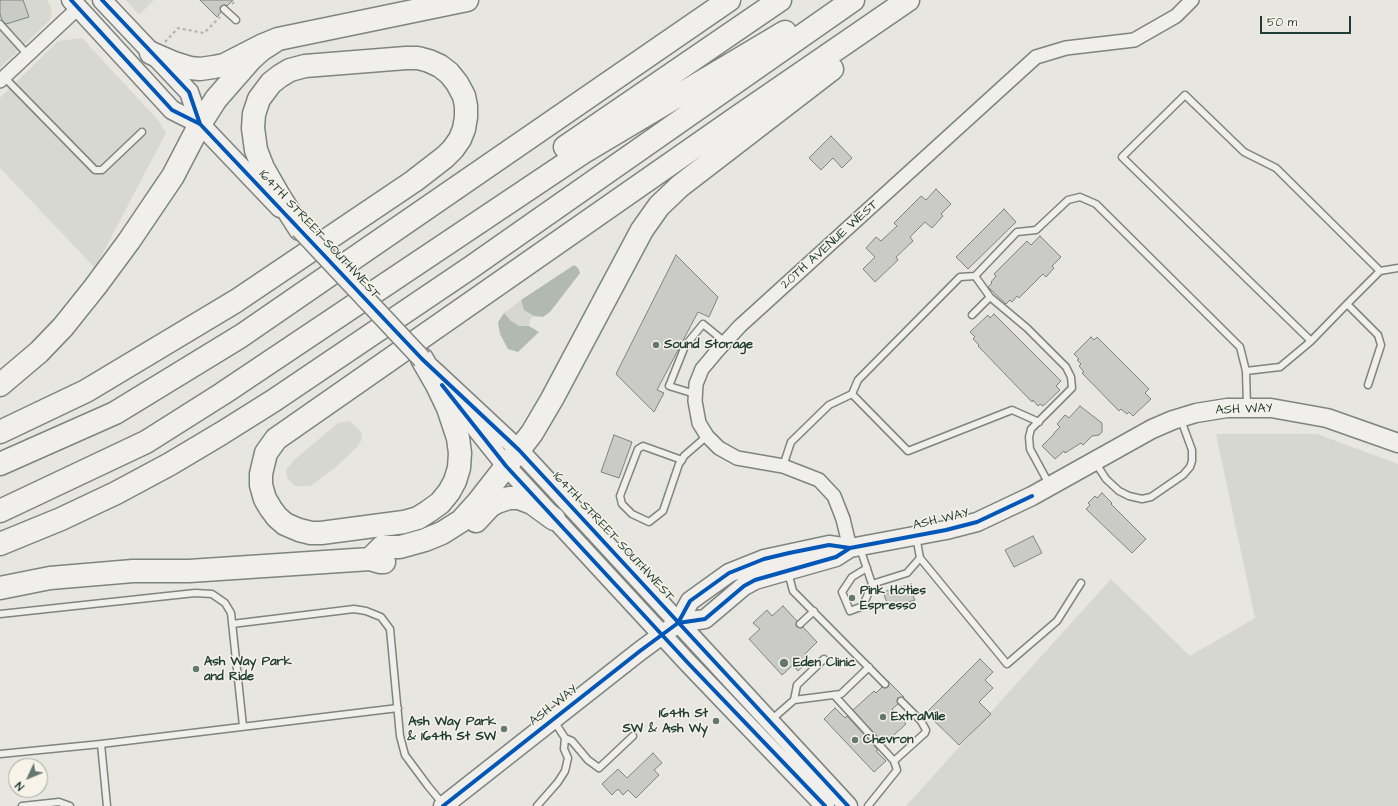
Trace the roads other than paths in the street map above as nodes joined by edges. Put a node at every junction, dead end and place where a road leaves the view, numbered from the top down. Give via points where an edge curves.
1 (102, 0) edge
2 (467, 0) edge
3 (729, 0) edge
4 (780, 0) edge
5 (838, 0) edge
6 (853, 0) edge
7 (908, 0) edge
8 (923, 0) edge
9 (1192, 0) edge
10 (74, 4) edge
11 (225, 10) road end
12 (236, 20) dead end
13 (0, 24) edge
14 (278, 39) junction
15 (151, 52) junction
16 (28, 54) junction
17 (2, 79) edge
18 (200, 124) junction
19 (142, 132) dead end
20 (300, 229) junction
21 (1398, 268) edge
22 (1380, 271) junction
23 (975, 276) junction
24 (990, 297) junction
25 (1347, 304) junction
26 (972, 315) dead end
27 (1311, 341) junction
28 (725, 342) junction
29 (422, 359) junction
30 (1246, 371) junction
31 (0, 385) edge
32 (1368, 385) dead end
33 (695, 394) junction
34 (852, 394) junction
35 (1248, 408) junction
36 (1180, 418) junction
37 (1039, 422) junction
38 (0, 432) edge
39 (707, 436) junction
40 (1398, 443) edge
41 (512, 458) junction
42 (682, 460) junction
43 (1094, 461) junction
44 (0, 464) edge
45 (783, 466) junction
46 (1050, 486) junction
47 (0, 500) edge
48 (0, 511) edge
49 (554, 519) junction
50 (916, 536) junction
51 (0, 544) edge
52 (855, 548) junction
53 (920, 558) junction
54 (370, 559) junction
55 (867, 568) junction
56 (788, 570) junction
57 (1081, 583) dead end
58 (872, 584) junction
59 (0, 588) edge
60 (814, 611) junction
61 (0, 614) edge
62 (678, 623) junction
63 (232, 624) junction
64 (800, 624) dead end
65 (662, 635) junction
66 (824, 659) dead end
67 (869, 667) junction
68 (885, 684) dead end
69 (834, 695) junction
70 (794, 700) junction
71 (901, 701) dead end
72 (398, 708) junction
73 (553, 720) junction
74 (770, 721) junction
75 (243, 726) junction
76 (633, 736) dead end
77 (565, 738) junction
78 (100, 744) junction
79 (0, 754) edge
80 (894, 761) junction
81 (22, 806) edge
82 (70, 806) edge
83 (107, 806) edge
84 (444, 806) edge
85 (537, 806) edge
86 (825, 806) edge
87 (848, 806) edge
88 (868, 806) edge

1 - 15 main road, 164TH STREET SOUTHWEST
2 - 14 highway
3 - 44 highway via 241,336 115,413
4 - 47 highway via 222,383 120,444 22,492
5 - 48 highway via 582,153 146,442
6 - 51 highway via 470,268 273,401 123,489 61,519
7 - 29 highway via 276,439 266,453 262,465 261,485 271,509 285,524 311,533 404,522 418,518 440,503 455,481 460,453 448,408
8 - 41 highway via 680,186 659,206 642,230 552,399 532,433
9 - 28 street, 20TH AVENUE WEST via 1176,16 1134,40 1066,48 1036,57
10 - 16 street
10 - 18 main road, 164TH STREET SOUTHWEST via 172,110
11 - 12 lane
13 - 16 lane
14 - 15 highway via 224,64 200,69 174,63
14 - 18 highway via 251,60 216,99
15 - 18 main road, 164TH STREET SOUTHWEST via 189,92
16 - 17 street
17 - 19 lane via 95,170 102,170
18 - 20 main road, 164TH STREET SOUTHWEST
18 - 31 highway via 173,176 95,287 39,352
20 - 29 main road, 164TH STREET SOUTHWEST, bridge
20 - 38 highway via 263,168 256,150 254,114 259,99 271,84 290,70 305,66 406,58 429,61 449,73 464,96 466,117 460,139 445,157 414,181 236,301 86,391
21 - 22 lane
22 - 25 lane
22 - 27 lane via 1276,168 1244,152 1185,95 1122,157
23 - 24 lane
23 - 30 lane via 1016,232 1036,230 1068,200 1080,197 1096,204 1240,347
23 - 34 lane via 960,277 858,380
24 - 26 lane
24 - 37 lane via 1066,367 1071,378 1072,388
25 - 27 lane
25 - 32 lane via 1378,334 1381,346
27 - 30 lane via 1280,367
28 - 33 street, 20TH AVENUE WEST via 702,369
28 - 33 lane via 703,324 685,346 669,386
29 - 41 main road, 164TH STREET SOUTHWEST
30 - 35 lane
33 - 39 street, 20TH AVENUE WEST via 699,423
34 - 37 lane via 908,451 1012,410
34 - 45 lane via 829,405 791,442
35 - 36 main road, ASH WAY via 1227,408
35 - 40 main road, ASH WAY via 1271,408 1327,418
36 - 43 main road, ASH WAY via 1152,429
36 - 43 lane via 1192,450 1190,467 1183,475 1151,497 1142,499 1119,491 1106,479
37 - 46 lane via 1029,437 1030,449
39 - 42 lane
39 - 45 street, 20TH AVENUE WEST via 719,448 737,458
41 - 49 main road, 164TH STREET SOUTHWEST
41 - 54 highway via 461,521 425,540 400,547 382,547
41 - 62 main road, 164TH STREET SOUTHWEST
42 - 42 lane via 663,511 649,522 632,514 622,504 620,496 638,449 643,446
43 - 46 main road, ASH WAY
45 - 52 street, 20TH AVENUE WEST via 819,480 834,496
46 - 50 main road, ASH WAY via 977,522
49 - 54 highway via 532,503 519,498 509,498 490,506 450,546 416,558 380,562
49 - 65 main road, 164TH STREET SOUTHWEST
50 - 52 main road, ASH WAY
50 - 53 lane
52 - 55 lane
52 - 56 main road, ASH WAY
52 - 62 main road, ASH WAY via 829,545 764,559 729,573 690,601
53 - 57 lane via 1007,664 1057,621
53 - 58 lane via 907,573
54 - 59 highway via 189,571 89,574 50,578
55 - 58 lane
55 - 58 lane via 852,577 842,592 850,611 863,606
56 - 60 lane via 793,591
56 - 62 main road, ASH WAY via 744,586 705,619
60 - 64 lane
60 - 67 lane
61 - 63 lane via 195,593 212,594 225,603 231,613
62 - 65 main road, ASH WAY
62 - 74 main road, 164TH STREET SOUTHWEST
63 - 72 lane via 354,609 366,610 381,617 390,630
63 - 75 lane
65 - 73 main road, ASH WAY
65 - 86 main road, 164TH STREET SOUTHWEST
66 - 70 lane via 797,684
67 - 68 lane
67 - 69 lane via 841,694
69 - 70 lane
69 - 80 lane
70 - 74 lane
71 - 80 lane via 921,721 926,730
72 - 75 lane
72 - 84 lane via 400,736 405,755
73 - 77 lane
73 - 84 main road, ASH WAY
74 - 87 main road, 164TH STREET SOUTHWEST
75 - 78 lane
76 - 77 lane via 599,768 588,760 572,741
77 - 85 lane via 564,749 568,758 565,771
78 - 79 lane
78 - 83 lane
80 - 88 lane via 897,770
81 - 82 lane via 59,802

